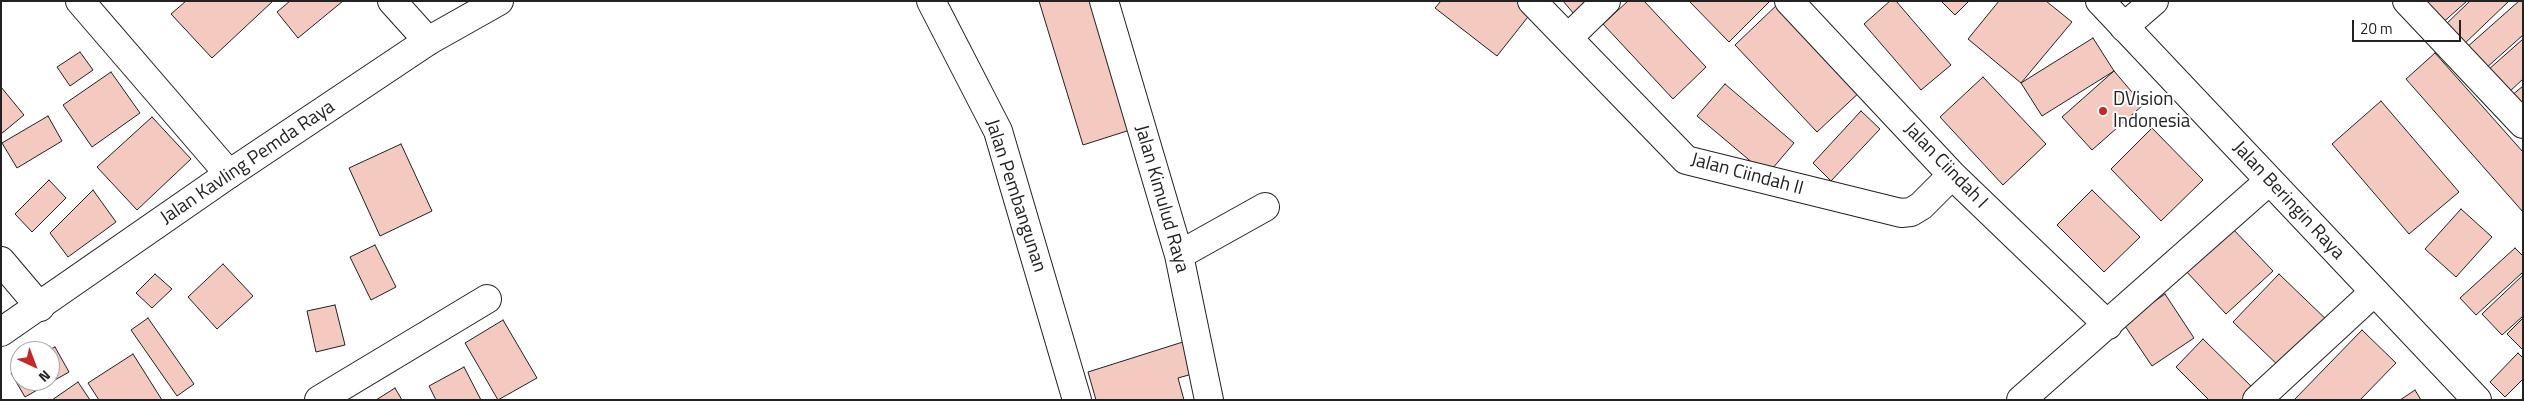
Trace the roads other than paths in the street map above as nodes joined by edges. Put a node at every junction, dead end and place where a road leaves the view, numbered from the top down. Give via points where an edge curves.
1 (80, 1) edge
2 (392, 1) edge
3 (499, 1) edge
4 (931, 1) edge
5 (1104, 1) edge
6 (1532, 1) edge
7 (1606, 1) edge
8 (1789, 1) edge
9 (2100, 1) edge
10 (2154, 1) edge
11 (2407, 1) edge
12 (2124, 27) junction
13 (1568, 38) junction
14 (428, 41) junction
15 (2523, 124) edge
16 (229, 174) junction
17 (1952, 175) junction
18 (2270, 181) junction
19 (1265, 207) dead end
20 (1179, 255) junction
21 (1, 261) edge
22 (2374, 292) junction
23 (487, 299) dead end
24 (40, 307) junction
25 (2108, 325) junction
26 (1, 332) edge
27 (319, 400) edge
28 (1077, 400) edge
29 (1209, 400) edge
30 (2021, 400) edge
31 (2257, 400) edge
32 (2477, 400) edge

1 - 16 street
2 - 14 street
3 - 14 street, Jalan Kavling Pemda Raya
4 - 28 street, Jalan Pembangunan via 998,130
5 - 20 street, Jalan Kimulud Raya
6 - 13 street, Jalan Ciindah II
7 - 13 street
8 - 17 street, Jalan Ciindah I
9 - 12 street, Jalan Beringin Raya
10 - 12 street
11 - 15 street
12 - 18 street, Jalan Beringin Raya
13 - 17 street, Jalan Ciindah II via 1679,155 1696,164 1901,213 1921,206
14 - 16 street, Jalan Kavling Pemda Raya
16 - 24 street, Jalan Kavling Pemda Raya
17 - 25 street, Jalan Ciindah I
18 - 22 street, Jalan Beringin Raya
18 - 25 street
19 - 20 street
20 - 29 street, Jalan Kimulud Raya
21 - 24 street
22 - 31 street
22 - 32 street, Jalan Beringin Raya
23 - 27 street
24 - 26 street, Jalan Kavling Pemda Raya
25 - 30 street

